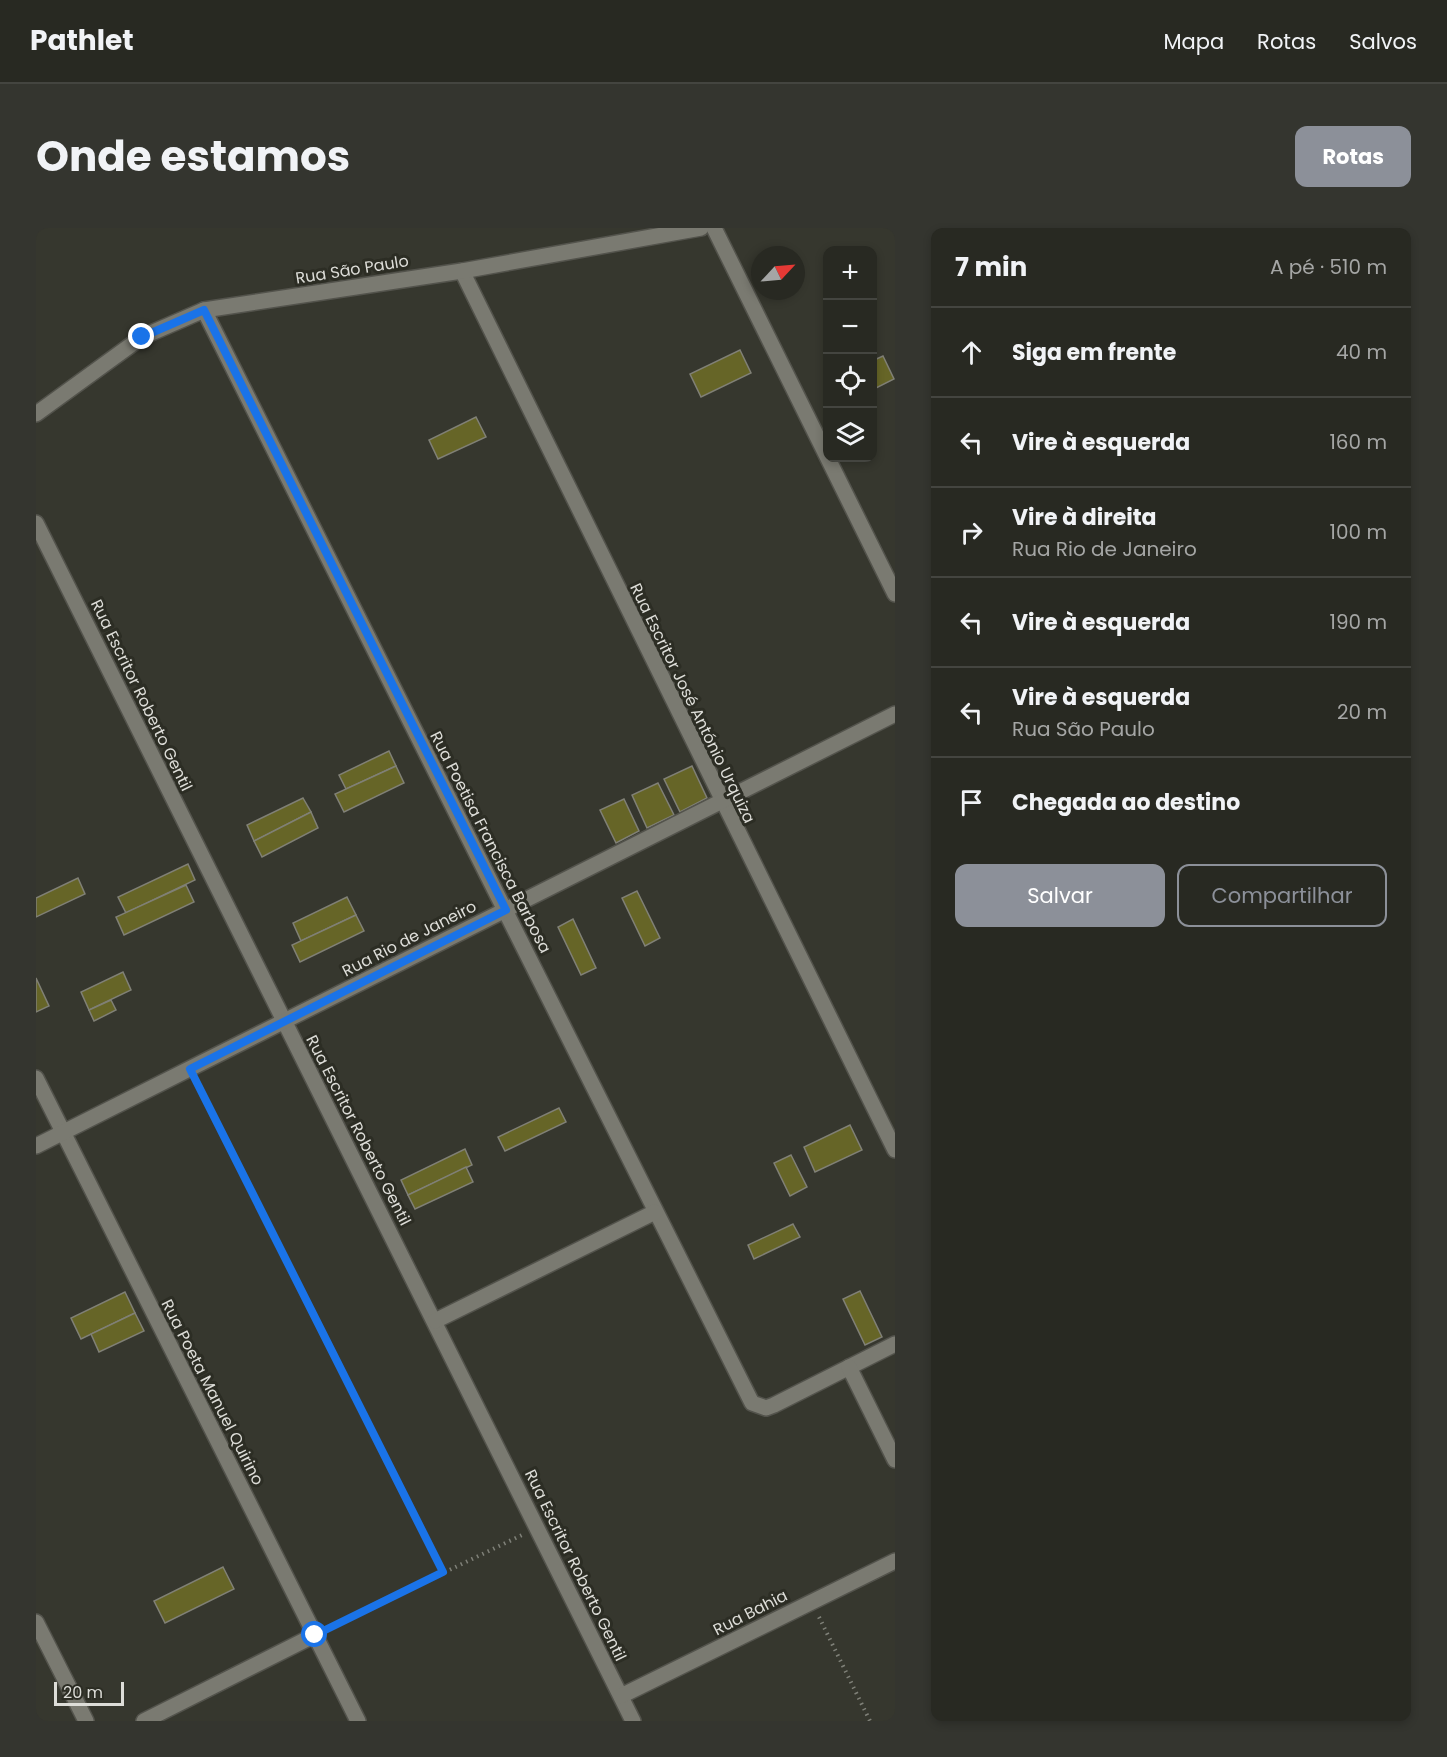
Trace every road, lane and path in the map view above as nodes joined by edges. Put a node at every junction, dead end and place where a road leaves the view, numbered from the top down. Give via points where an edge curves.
1 (701, 228) edge
2 (714, 228) edge
3 (462, 271) junction
4 (204, 310) junction
5 (36, 414) edge
6 (36, 523) edge
7 (895, 594) edge
8 (895, 714) edge
9 (721, 800) junction
10 (506, 910) junction
11 (285, 1021) junction
12 (190, 1069) junction
13 (36, 1078) edge
14 (63, 1132) junction
15 (36, 1146) edge
16 (895, 1150) edge
17 (655, 1212) junction
18 (435, 1321) junction
19 (895, 1344) edge
20 (849, 1366) junction
21 (895, 1460) edge
22 (538, 1527) junction
23 (895, 1561) edge
24 (443, 1572) junction
25 (811, 1602) junction
26 (36, 1622) edge
27 (315, 1635) junction
28 (621, 1696) junction
29 (86, 1721) edge
30 (144, 1721) edge
31 (358, 1721) edge
32 (633, 1721) edge
33 (870, 1721) edge

1 - 3 street, Rua São Paulo
2 - 7 street
3 - 4 street, Rua São Paulo
3 - 9 street, Rua Escritor José António Urquiza
4 - 5 street, Rua São Paulo via 142,337
4 - 10 street, Rua Poetisa Francisca Barbosa
6 - 11 street, Rua Escritor Roberto Gentil
8 - 9 street, Rua Rio de Janeiro
9 - 10 street, Rua Rio de Janeiro
9 - 16 street, Rua Escritor José António Urquiza
10 - 11 street, Rua Rio de Janeiro
10 - 17 street, Rua Poetisa Francisca Barbosa
11 - 12 street, Rua Rio de Janeiro
11 - 18 street, Rua Escritor Roberto Gentil
12 - 14 street, Rua Rio de Janeiro
12 - 24 path
13 - 14 street, Rua Poeta Manuel Quirino
14 - 15 street, Rua Rio de Janeiro
14 - 27 street, Rua Poeta Manuel Quirino
17 - 18 street
17 - 20 street, Rua Poetisa Francisca Barbosa via 752,1404 766,1408
18 - 22 street, Rua Escritor Roberto Gentil
19 - 20 street
20 - 21 street
22 - 24 path
22 - 28 street, Rua Escritor Roberto Gentil
23 - 25 street, Rua Bahia
24 - 27 path
25 - 28 street, Rua Bahia
25 - 33 path
26 - 29 street
27 - 30 street
27 - 31 street, Rua Poeta Manuel Quirino
28 - 32 street, Rua Escritor Roberto Gentil

